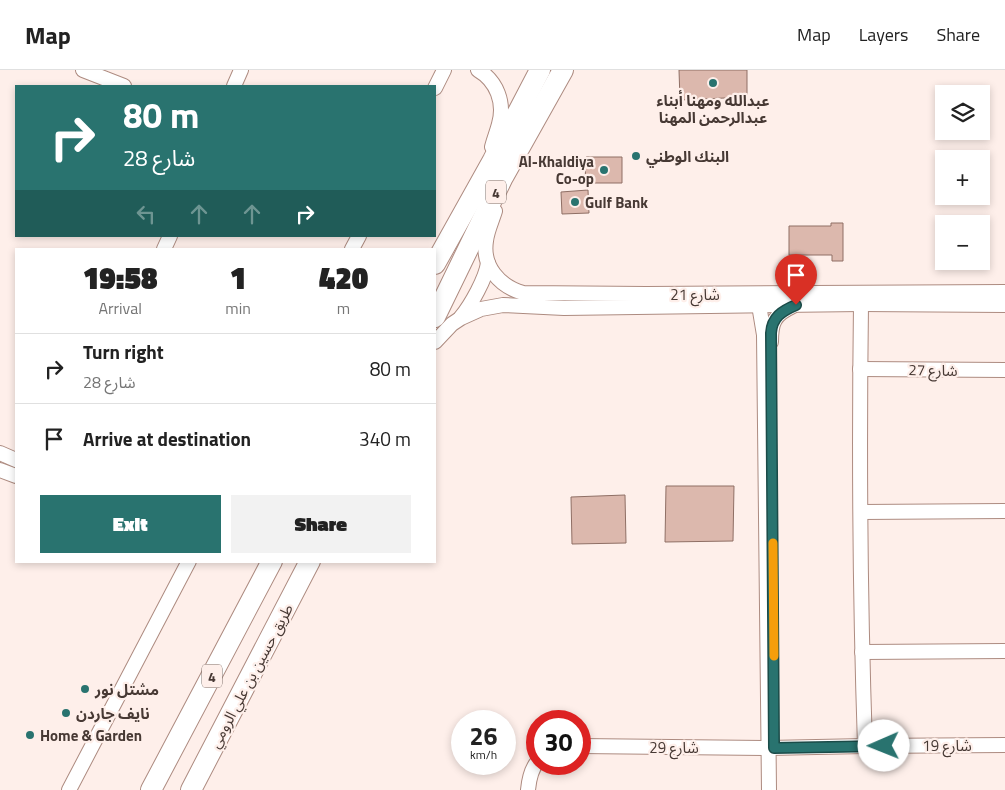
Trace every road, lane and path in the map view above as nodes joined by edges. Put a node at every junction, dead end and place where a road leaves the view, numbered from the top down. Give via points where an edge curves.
1 (83, 70) edge
2 (241, 70) edge
3 (444, 70) edge
4 (478, 70) edge
5 (540, 70) edge
6 (563, 70) edge
7 (121, 85) edge
8 (234, 85) edge
9 (436, 86) edge
10 (498, 169) junction
11 (436, 262) edge
12 (488, 264) junction
13 (1005, 292) edge
14 (758, 300) junction
15 (536, 301) junction
16 (861, 304) junction
17 (796, 305) junction
18 (1005, 305) edge
19 (436, 315) edge
20 (461, 318) junction
21 (436, 341) edge
22 (860, 369) junction
23 (1005, 370) edge
24 (0, 453) edge
25 (15, 460) edge
26 (0, 470) edge
27 (15, 476) edge
28 (1005, 511) edge
29 (861, 512) junction
30 (188, 563) edge
31 (271, 563) edge
32 (309, 563) edge
33 (1005, 651) edge
34 (862, 652) junction
35 (1005, 745) edge
36 (591, 746) edge
37 (865, 746) junction
38 (771, 748) junction
39 (530, 775) edge
40 (76, 787) edge
41 (151, 789) edge
42 (191, 790) edge
43 (528, 790) edge
44 (769, 790) edge
45 (775, 790) edge

1 - 7 street
2 - 8 street
3 - 9 street
4 - 10 street via 493,84 500,101 502,113 491,153
5 - 10 highway, 4
6 - 10 highway, 4
10 - 11 highway, 4
10 - 12 street via 498,203 485,250
10 - 19 highway, 4
12 - 15 street, شارع 21 via 510,289
12 - 20 street via 484,278
13 - 14 street, شارع 21
14 - 15 street, شارع 21
14 - 17 street, شارع 21
14 - 38 street via 764,335
15 - 20 street, شارع 21 via 492,306
16 - 17 street, شارع 21
16 - 18 street, شارع 21
16 - 22 street
17 - 38 street via 779,314 771,333
20 - 21 street, شارع 21
22 - 23 street, شارع 27
22 - 29 street
24 - 25 street
26 - 27 street
28 - 29 street
29 - 34 street
30 - 40 street
31 - 41 highway, 4
32 - 42 highway, طريق حسين بن علي الرومي / 4
33 - 34 street
34 - 37 street
35 - 37 street, شارع 19
36 - 38 street, شارع 29
37 - 38 street, شارع 19
38 - 44 street
38 - 45 street
39 - 43 street

